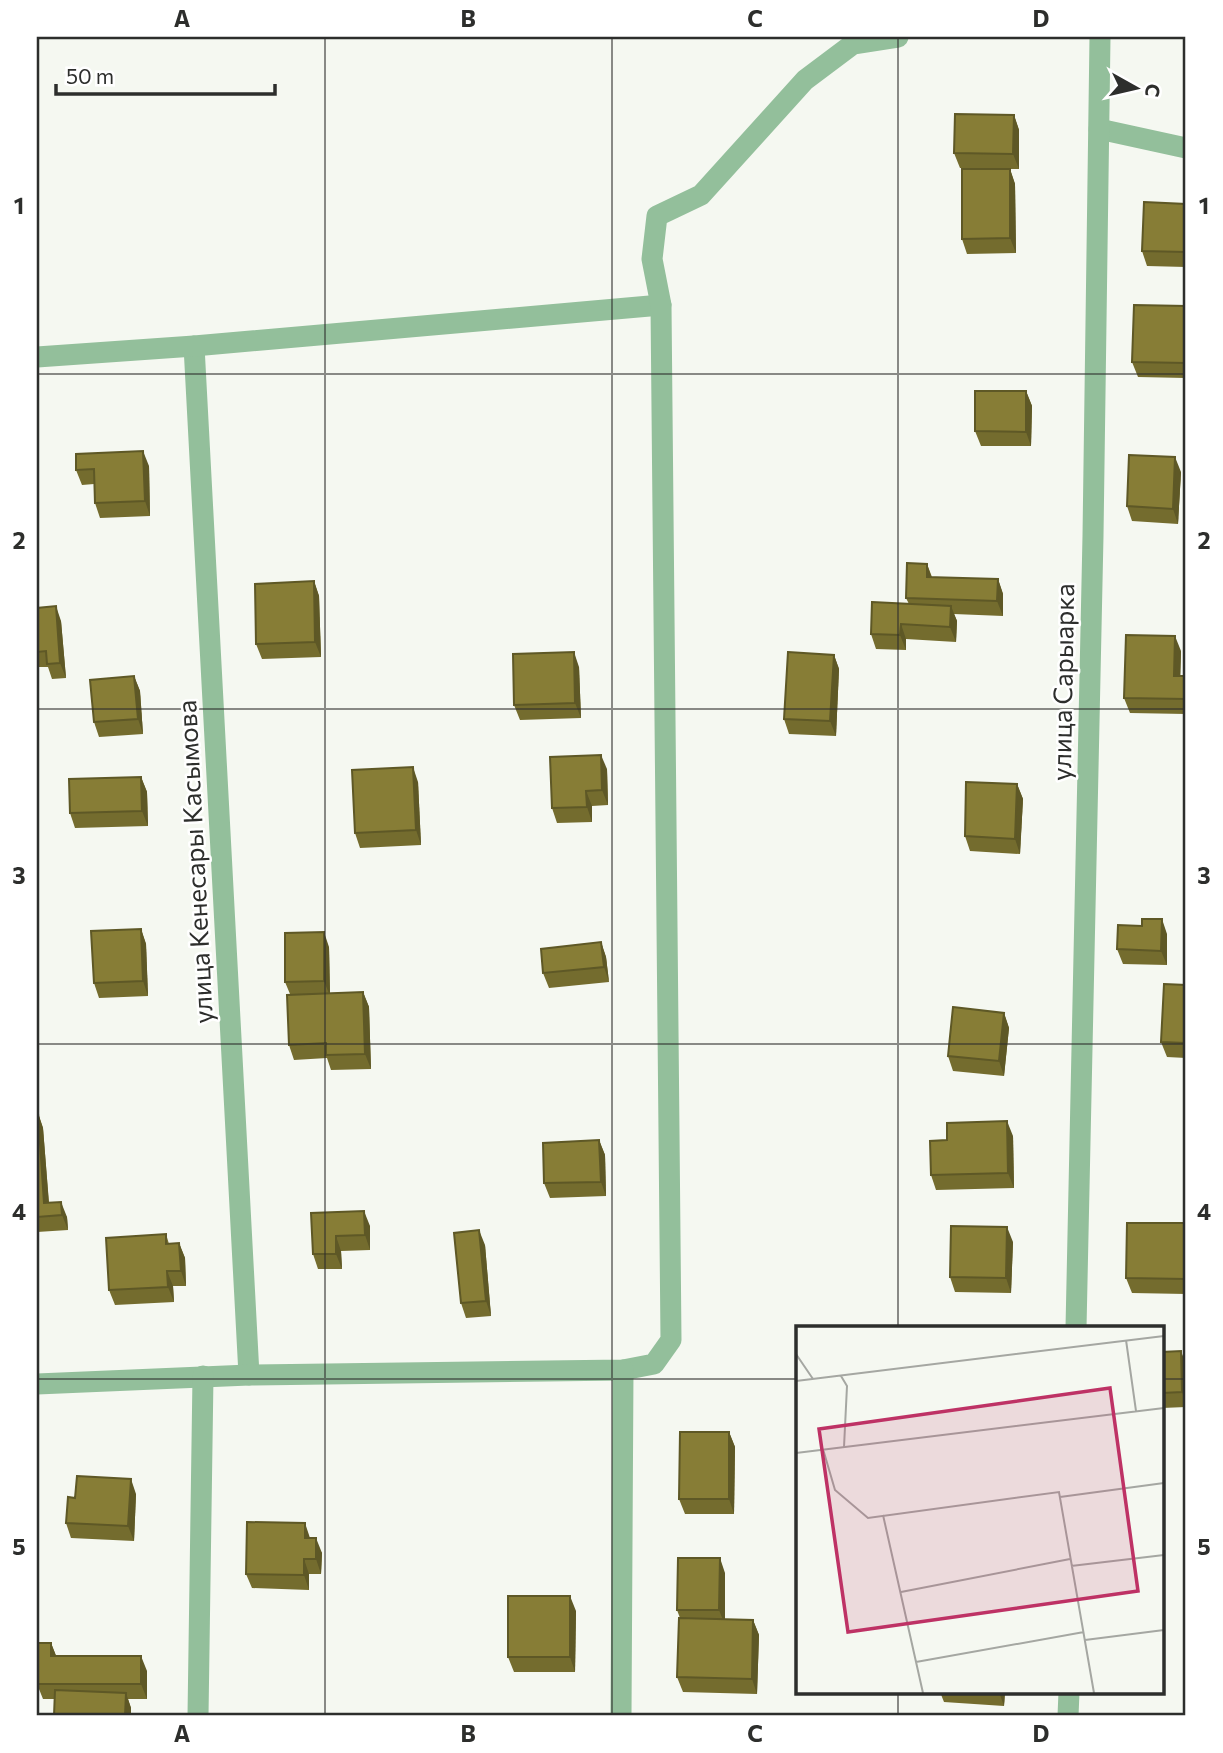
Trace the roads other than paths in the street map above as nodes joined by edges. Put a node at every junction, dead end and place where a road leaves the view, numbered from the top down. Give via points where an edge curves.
1 (898, 37) edge
2 (1100, 37) edge
3 (1099, 129) junction
4 (1186, 148) edge
5 (661, 305) junction
6 (194, 346) junction
7 (37, 358) edge
8 (1076, 1326) edge
9 (623, 1370) junction
10 (250, 1375) junction
11 (204, 1376) junction
12 (37, 1384) edge
13 (1069, 1694) edge
14 (198, 1716) edge
15 (621, 1716) edge
16 (1068, 1716) edge

1 - 5 street via 853,44 805,80 701,195 657,216 652,259
2 - 3 street, улица Сарыарка
3 - 4 street
3 - 8 street, улица Сарыарка
5 - 6 street
5 - 9 street via 671,1340 654,1364
6 - 7 street
6 - 10 street, улица Кенесары Касымова
9 - 10 street
9 - 15 street
10 - 11 street
11 - 12 street
11 - 14 street
13 - 16 street

